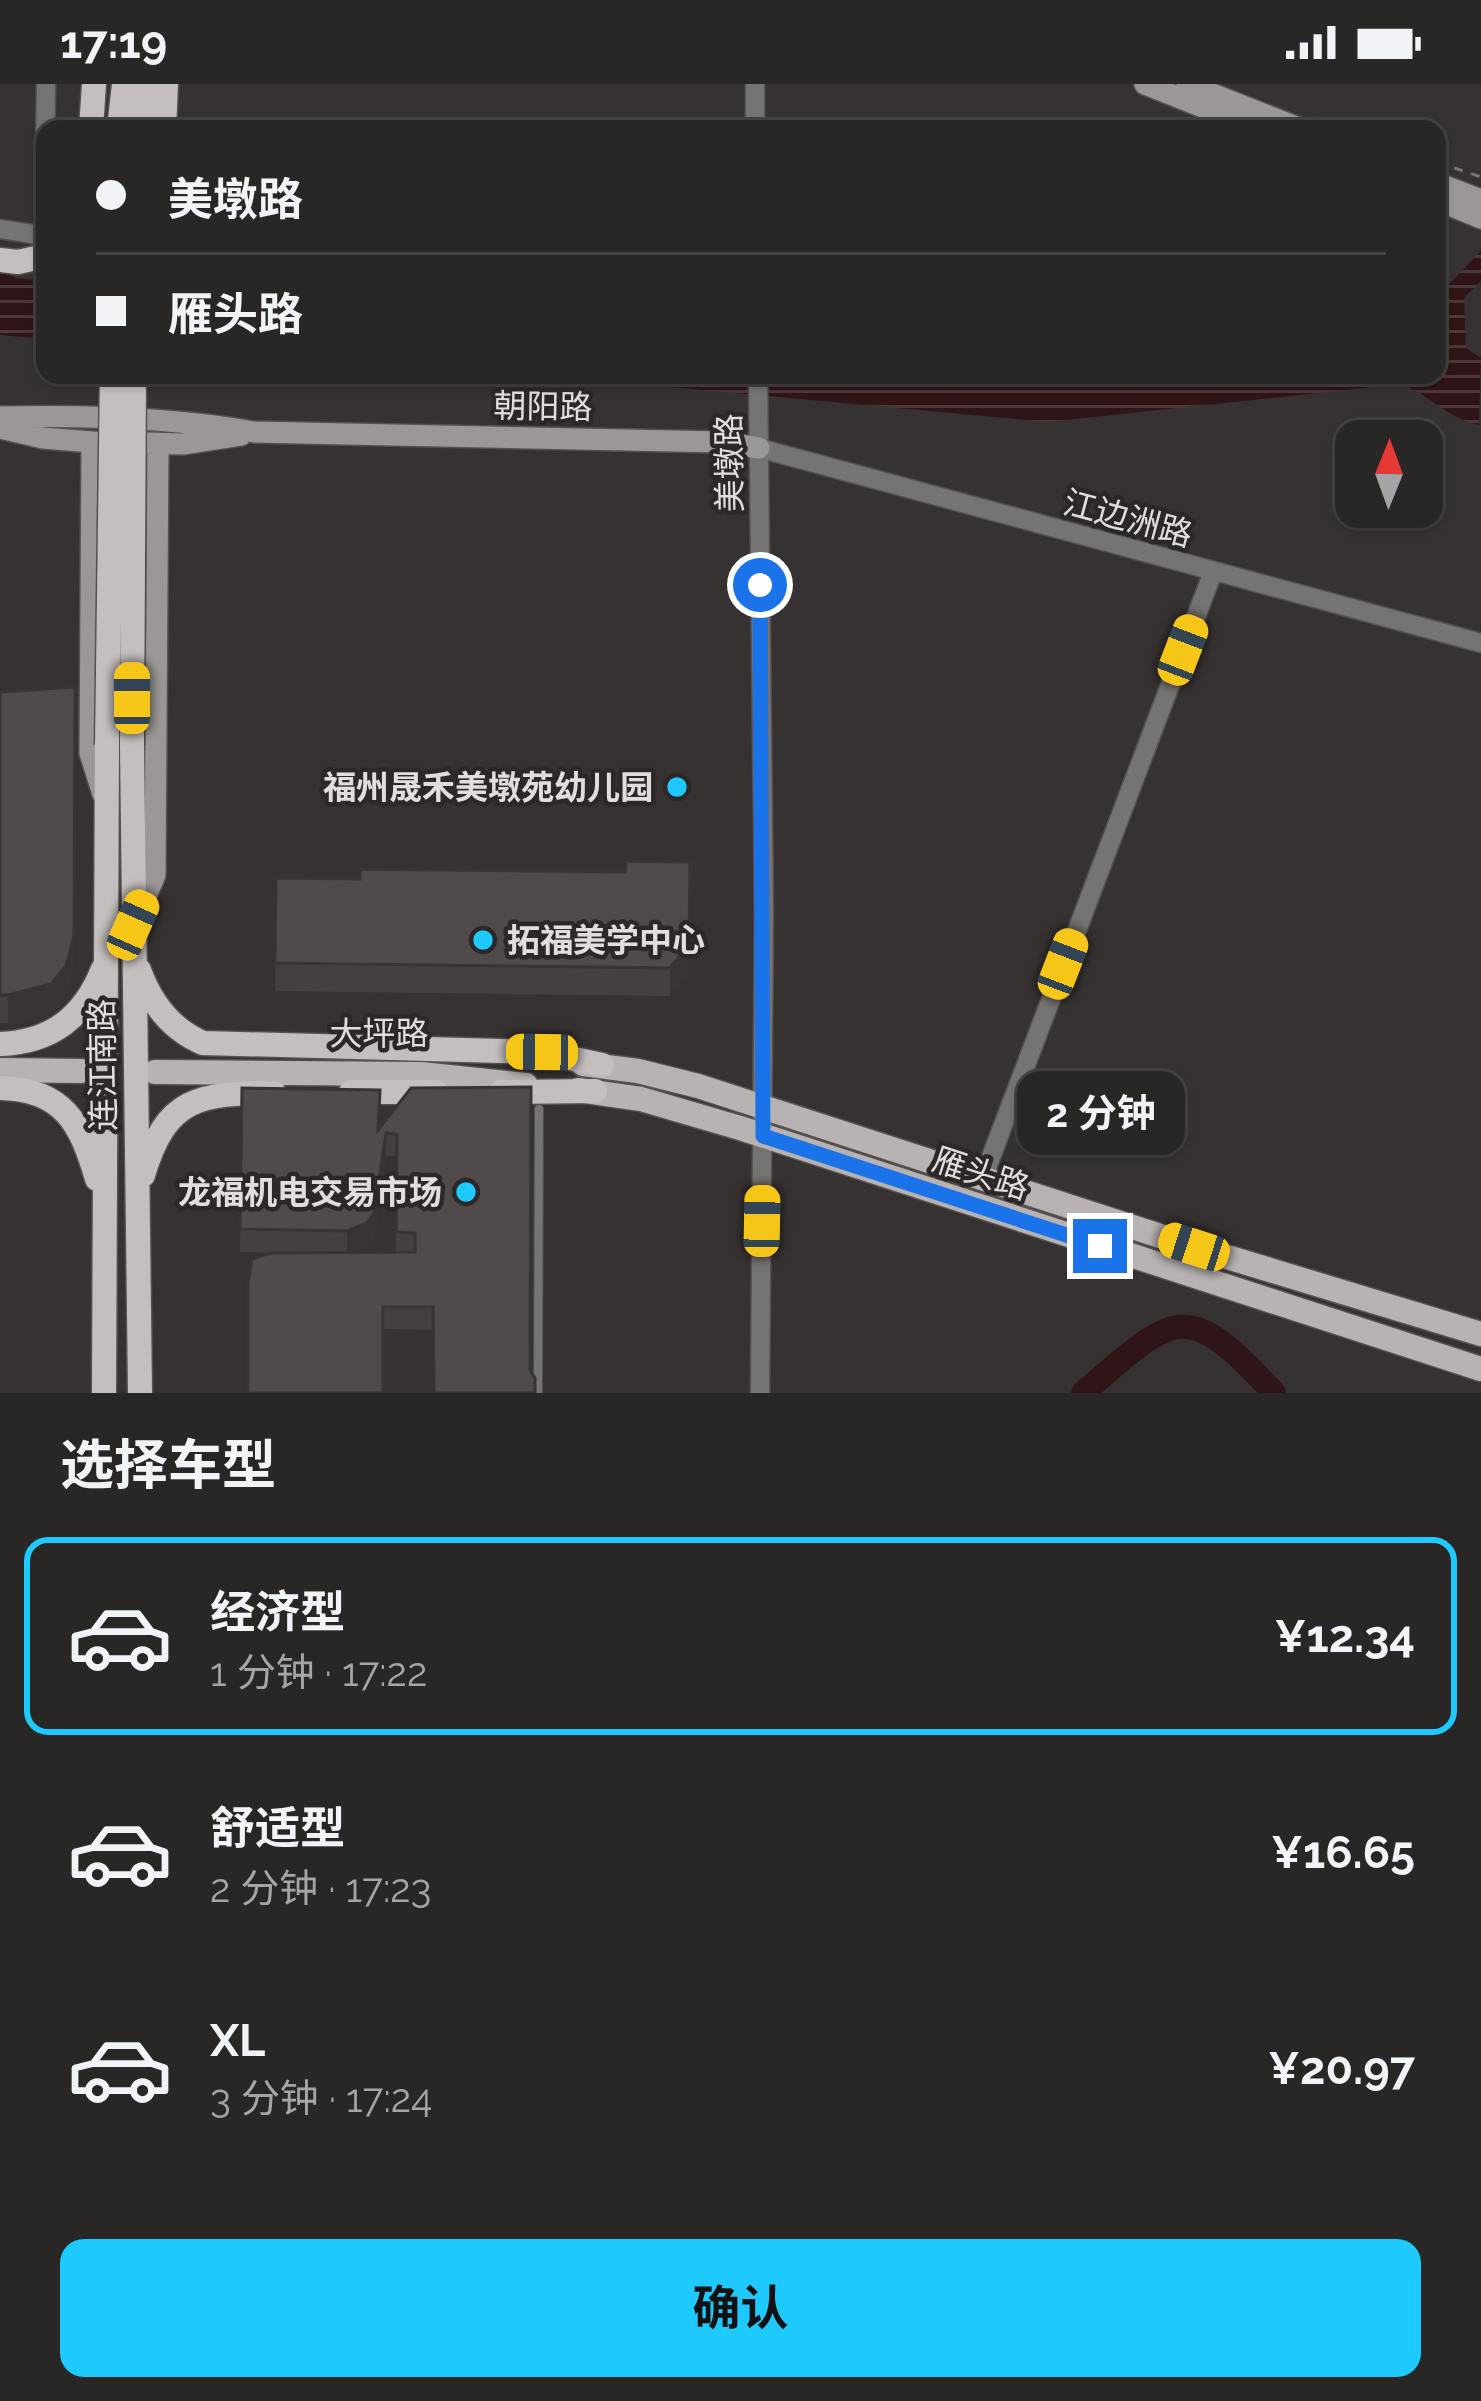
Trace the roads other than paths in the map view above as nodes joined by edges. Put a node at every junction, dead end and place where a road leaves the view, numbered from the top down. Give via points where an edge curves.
1 (46, 84) edge
2 (94, 84) edge
3 (124, 84) edge
4 (146, 84) edge
5 (166, 84) edge
6 (754, 84) edge
7 (1145, 84) edge
8 (1187, 84) edge
9 (46, 120) edge
10 (92, 120) edge
11 (120, 120) edge
12 (142, 120) edge
13 (164, 120) edge
14 (755, 120) edge
15 (1235, 120) edge
16 (1278, 120) edge
17 (1446, 186) edge
18 (1481, 200) edge
19 (1446, 204) edge
20 (1481, 218) edge
21 (0, 229) edge
22 (36, 235) edge
23 (36, 258) edge
24 (0, 260) edge
25 (112, 384) edge
26 (134, 384) edge
27 (758, 384) edge
28 (0, 417) edge
29 (0, 428) edge
30 (254, 432) junction
31 (92, 443) junction
32 (158, 444) junction
33 (759, 448) junction
34 (92, 496) junction
35 (158, 496) junction
36 (1213, 572) junction
37 (1481, 643) edge
38 (120, 745) junction
39 (107, 805) junction
40 (133, 938) junction
41 (107, 955) junction
42 (0, 1044) edge
43 (602, 1065) junction
44 (0, 1066) edge
45 (81, 1067) dead end
46 (0, 1088) edge
47 (595, 1091) junction
48 (764, 1108) junction
49 (539, 1109) dead end
50 (763, 1136) junction
51 (983, 1178) junction
52 (137, 1195) junction
53 (105, 1205) junction
54 (1481, 1334) edge
55 (1481, 1369) edge
56 (104, 1393) edge
57 (140, 1393) edge
58 (538, 1393) edge
59 (760, 1393) edge

1 - 9 street
2 - 10 highway
3 - 11 highway
4 - 12 highway
5 - 13 highway
6 - 14 street
7 - 15 main road
8 - 16 main road
17 - 18 main road
19 - 20 main road
21 - 22 street
23 - 24 highway
25 - 38 highway, 连江南路, bridge
26 - 38 highway, 连江南路, bridge
27 - 33 street, 美墩路
28 - 30 main road, 朝阳路
29 - 31 main road, 朝阳路
30 - 32 main road, 朝阳路
30 - 33 main road, 朝阳路
31 - 32 main road, 朝阳路
31 - 34 main road
32 - 35 main road
33 - 36 street, 江边洲路
33 - 48 street, 美墩路
34 - 35 main road via 101,486 150,486
34 - 39 main road via 82,702
35 - 40 main road via 155,875
36 - 37 street, 江边洲路
36 - 51 street
38 - 39 highway, 连江南路
38 - 40 highway, 连江南路
39 - 41 highway, 连江南路
40 - 43 highway via 154,1002 172,1025 203,1043 542,1052
40 - 52 highway, 连江南路
41 - 42 highway via 68,1023 38,1040
41 - 53 highway, 连江南路
43 - 47 main road, 大坪路 via 155,1068 421,1074
43 - 48 main road, 雁头路
44 - 45 main road
46 - 53 highway via 41,1094 70,1116
47 - 50 main road, 雁头路
47 - 52 highway via 204,1096 161,1129
48 - 50 street, 美墩路
48 - 51 main road, 雁头路
49 - 58 lane
50 - 55 main road, 雁头路
50 - 59 street, 美墩路
51 - 54 main road, 雁头路
52 - 57 highway, 连江南路
53 - 56 highway, 连江南路

